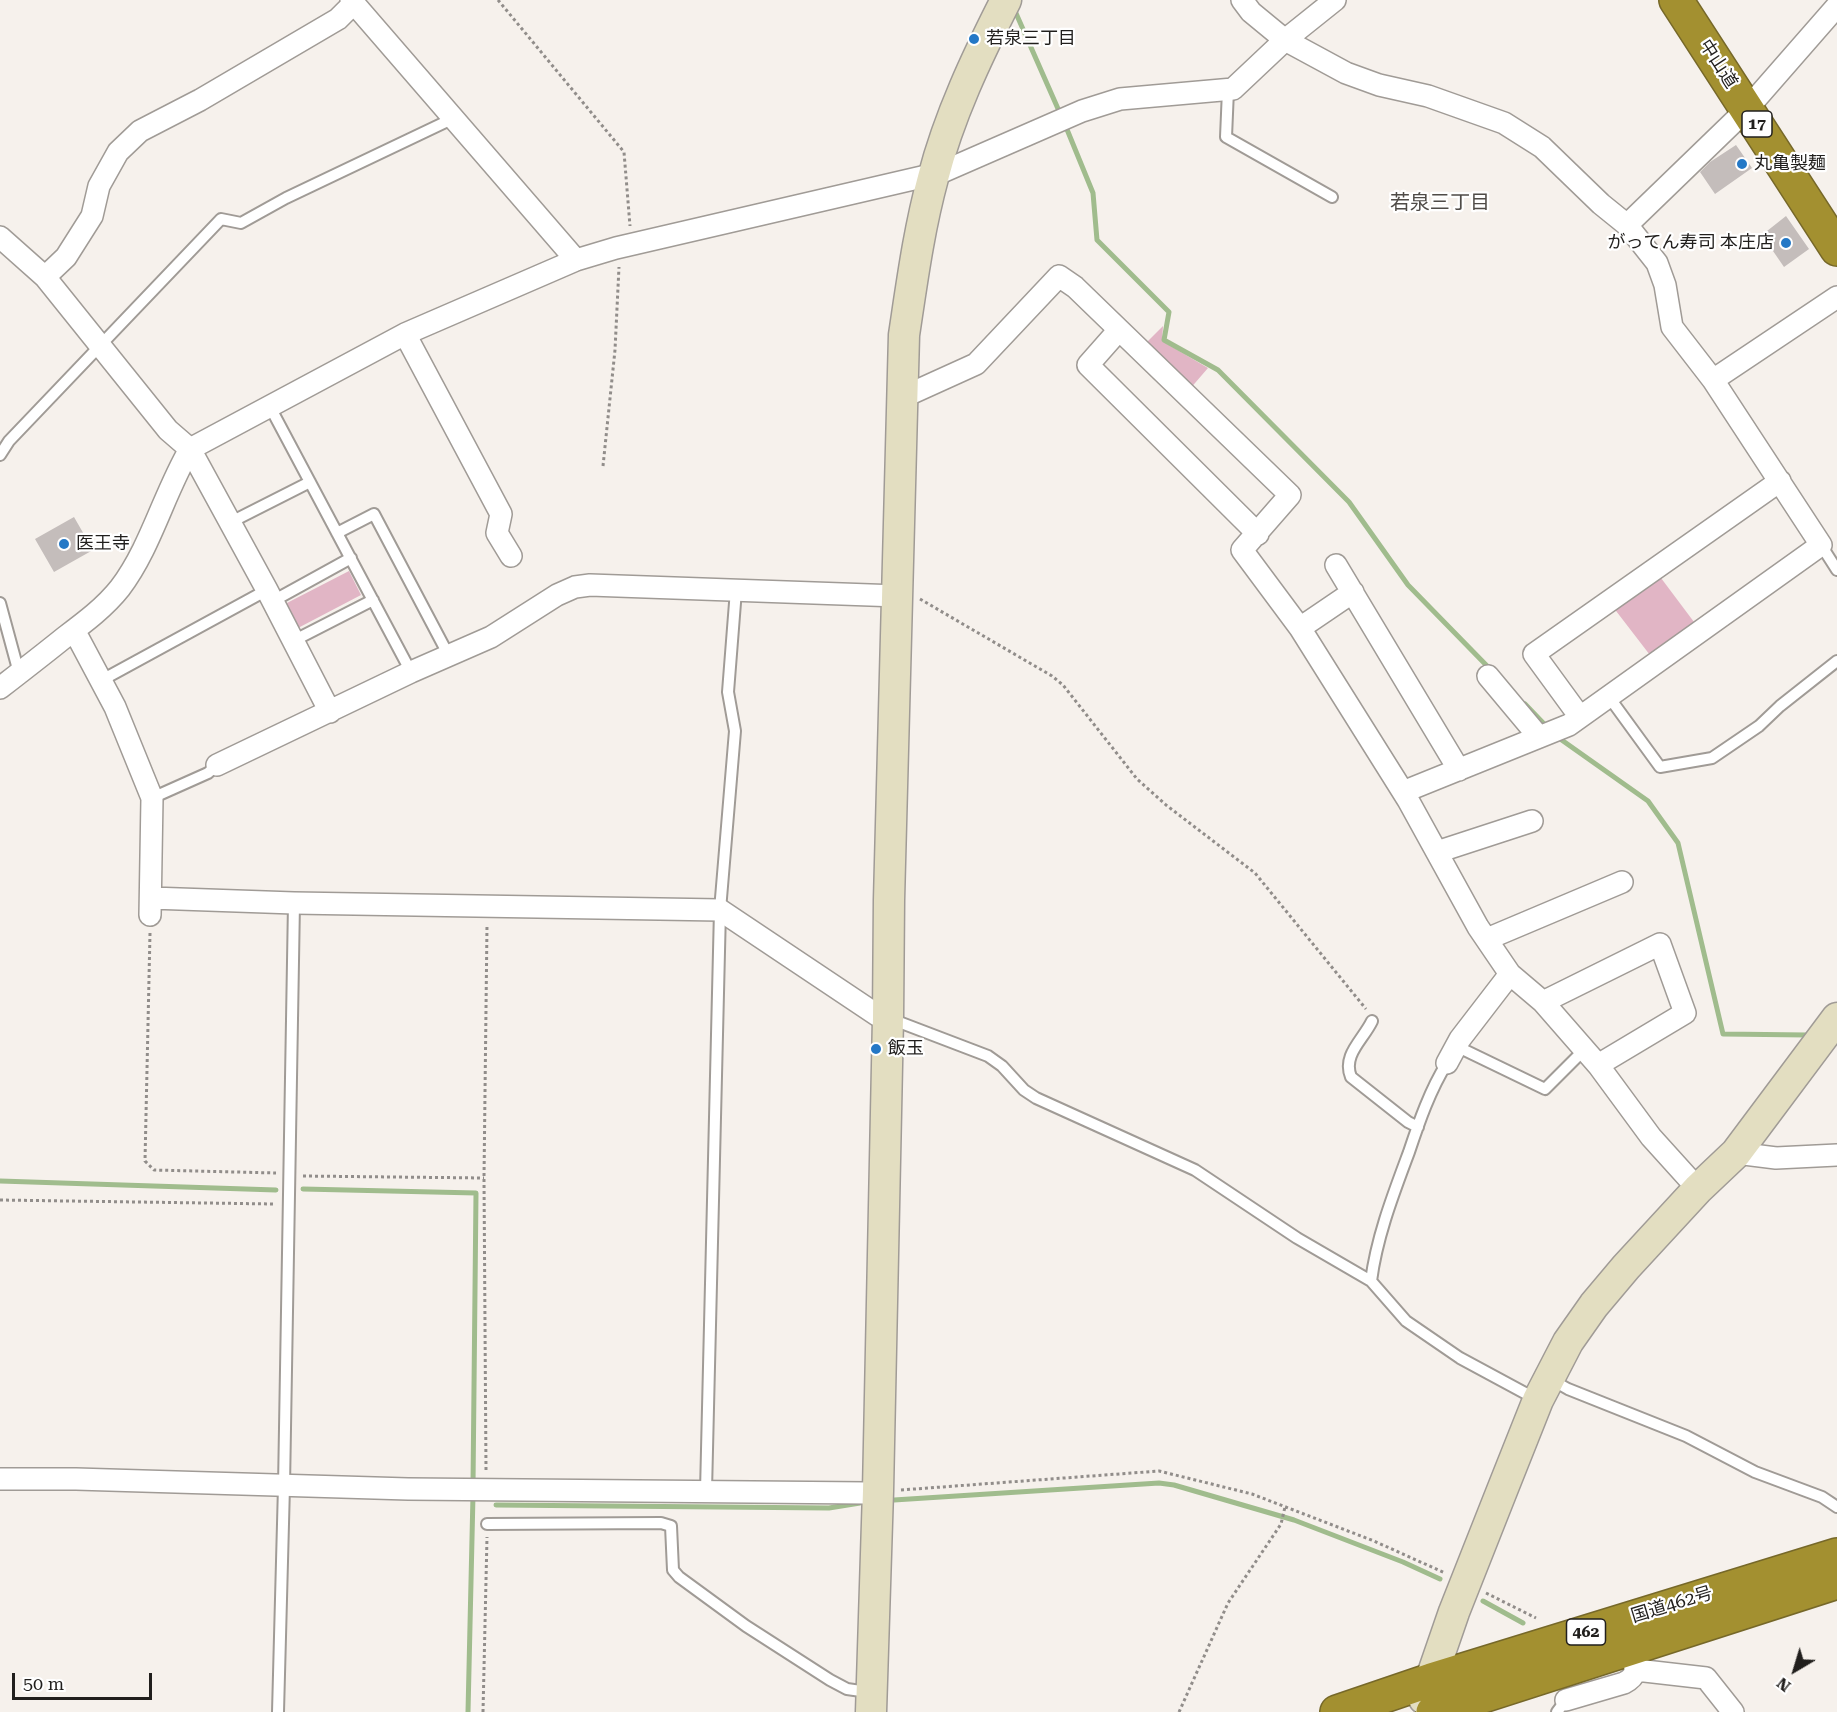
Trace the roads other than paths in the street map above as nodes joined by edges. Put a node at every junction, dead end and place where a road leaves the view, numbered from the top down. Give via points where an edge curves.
1 (1006, 0) edge
2 (1242, 0) edge
3 (1335, 0) edge
4 (1676, 0) edge
5 (352, 1) edge
6 (1837, 6) edge
7 (1285, 40) junction
8 (1228, 90) junction
9 (1747, 109) junction
10 (454, 118) junction
11 (933, 176) junction
12 (1332, 197) dead end
13 (1628, 225) junction
14 (0, 237) edge
15 (1837, 249) edge
16 (576, 260) junction
17 (45, 277) junction
18 (1837, 297) edge
19 (1118, 331) junction
20 (405, 334) junction
21 (100, 346) junction
22 (1713, 380) junction
23 (901, 398) junction
24 (269, 405) junction
25 (190, 449) junction
26 (0, 455) edge
27 (1780, 481) junction
28 (310, 482) junction
29 (231, 522) junction
30 (337, 532) junction
31 (1258, 534) junction
32 (1821, 545) junction
33 (511, 556) dead end
34 (351, 558) junction
35 (1335, 565) dead end
36 (1837, 570) edge
37 (736, 590) junction
38 (1353, 592) junction
39 (270, 595) junction
40 (898, 596) junction
41 (373, 600) junction
42 (0, 603) edge
43 (1300, 628) junction
44 (74, 630) junction
45 (293, 641) junction
46 (449, 656) junction
47 (1837, 661) edge
48 (411, 672) junction
49 (19, 673) junction
50 (1488, 676) dead end
51 (102, 680) junction
52 (0, 688) edge
53 (1608, 697) junction
54 (330, 712) junction
55 (1580, 717) junction
56 (1549, 733) junction
57 (217, 765) joint
58 (1459, 770) junction
59 (1403, 792) junction
60 (152, 798) junction
61 (1532, 821) dead end
62 (1437, 852) junction
63 (1622, 882) dead end
64 (294, 903) junction
65 (720, 910) junction
66 (1486, 939) junction
67 (1510, 974) junction
68 (1543, 1002) junction
69 (888, 1018) junction
70 (1837, 1018) edge
71 (1372, 1021) road end
72 (1452, 1054) junction
73 (1591, 1058) junction
74 (1418, 1126) junction
75 (1737, 1153) junction
76 (1837, 1155) edge
77 (1698, 1189) junction
78 (1371, 1281) junction
79 (1544, 1389) junction
80 (0, 1479) edge
81 (284, 1486) junction
82 (706, 1491) junction
83 (878, 1491) junction
84 (1837, 1508) edge
85 (487, 1524) road end
86 (1837, 1555) edge
87 (1837, 1582) edge
88 (1633, 1660) junction
89 (1432, 1696) edge
90 (871, 1702) edge
91 (1562, 1706) edge
92 (278, 1712) edge
93 (1337, 1712) edge
94 (1419, 1712) edge
95 (1733, 1712) edge

1 - 11 street via 963,92
2 - 7 street
3 - 7 street
4 - 9 highway, 中山道 / 17
5 - 10 street
5 - 17 street via 338,19 201,100 140,131 118,152 99,186 92,216 66,257
6 - 9 street
7 - 8 street
7 - 13 street via 1346,73 1504,123 1542,147
8 - 11 street via 1120,99 1082,111
8 - 12 lane via 1226,137
9 - 13 street
9 - 15 highway, 中山道 / 17
10 - 16 street
10 - 21 lane via 241,223 221,219
11 - 16 street via 624,245
11 - 23 street via 914,265 904,335
13 - 22 street via 1656,263 1665,285 1672,327
14 - 17 street
16 - 20 street
17 - 21 street
18 - 22 street
19 - 23 street via 1059,276 976,364
19 - 31 street via 1088,365
19 - 31 street via 1290,495
20 - 24 street
20 - 33 street via 501,514 497,533
21 - 25 street via 168,429
21 - 26 lane
22 - 27 street
23 - 40 street
24 - 25 street
24 - 28 lane
25 - 29 street
25 - 44 street via 120,588
27 - 32 street
27 - 55 street via 1534,654
28 - 29 lane
28 - 30 lane
29 - 39 street
30 - 34 lane
30 - 46 lane via 374,514
31 - 43 street via 1242,550
32 - 36 lane
32 - 53 street
34 - 39 lane
34 - 41 lane
35 - 38 street
37 - 40 street
37 - 46 street via 575,587 491,637
37 - 65 lane via 728,692 735,731
38 - 43 street
38 - 58 street
39 - 45 street
39 - 51 lane
40 - 69 street
41 - 45 lane
41 - 48 lane
42 - 49 lane
43 - 59 street
44 - 49 street
44 - 51 street
45 - 54 street
46 - 48 street
47 - 53 lane via 1759,726 1712,758 1660,767
48 - 54 street
49 - 52 street
50 - 56 street
51 - 60 street
53 - 55 street
54 - 57 street
55 - 56 street
56 - 58 street
57 - 60 lane
58 - 59 street
59 - 62 street
60 - 64 street via 151,906
61 - 62 street
62 - 66 street
63 - 66 street
64 - 65 street
64 - 81 lane
65 - 69 street via 877,1015
65 - 82 lane
66 - 67 street
67 - 68 street
67 - 72 street
68 - 73 street
68 - 73 street via 1660,944 1685,1013
69 - 78 lane via 987,1056 1036,1098 1195,1170 1297,1238
69 - 83 street
70 - 75 street
71 - 74 lane via 1348,1061 1351,1077
72 - 73 lane via 1545,1089
72 - 74 lane
73 - 77 street via 1651,1137
74 - 78 lane via 1380,1231
75 - 76 street via 1776,1158
75 - 77 street
77 - 79 street via 1594,1305 1568,1342
78 - 79 lane via 1406,1321 1460,1358
79 - 84 lane via 1568,1389 1686,1436 1755,1472 1822,1497
79 - 89 street via 1466,1582
80 - 81 street
81 - 82 street
81 - 92 lane
82 - 83 street
83 - 90 street
85 - 90 lane via 671,1526 673,1570 679,1577 746,1626
86 - 89 highway, 国道462号 / 462
87 - 88 highway, 国道462号 / 462
88 - 89 highway, 国道462号 / 462
88 - 91 street via 1635,1675 1624,1683
88 - 95 street via 1706,1678
89 - 93 highway, 国道462号 / 462
89 - 94 street

